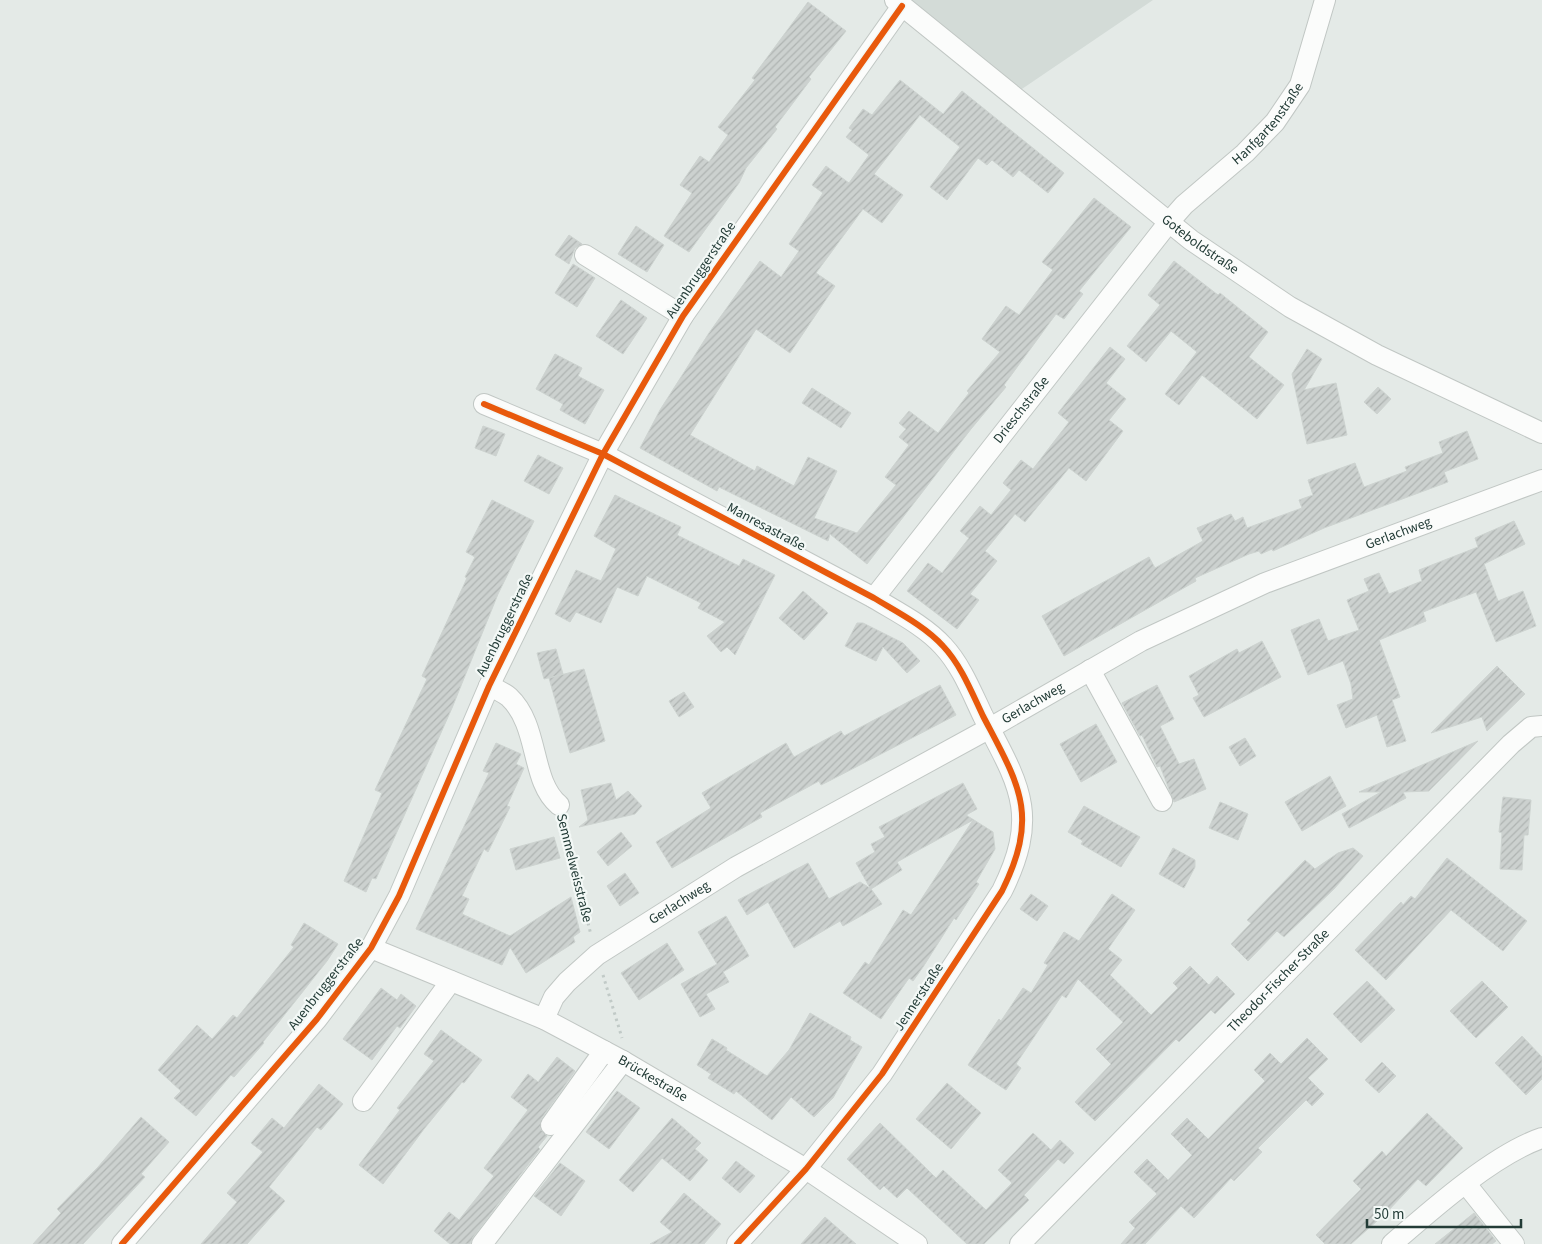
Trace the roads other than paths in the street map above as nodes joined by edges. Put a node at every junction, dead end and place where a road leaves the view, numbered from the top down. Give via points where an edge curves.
1 (1325, 0) edge
2 (899, 3) edge
3 (1169, 222) junction
4 (585, 255) dead end
5 (683, 316) junction
6 (484, 404) dead end
7 (1542, 433) edge
8 (602, 454) junction
9 (1542, 480) edge
10 (874, 598) junction
11 (1090, 670) junction
12 (489, 686) junction
13 (1542, 726) edge
14 (990, 728) junction
15 (1162, 800) dead end
16 (559, 805) road end
17 (371, 948) junction
18 (451, 981) junction
19 (544, 1019) junction
20 (618, 1058) junction
21 (363, 1101) dead end
22 (550, 1125) dead end
23 (1542, 1138) edge
24 (806, 1169) junction
25 (518, 1184) dead end
26 (1466, 1184) junction
27 (122, 1244) edge
28 (482, 1244) edge
29 (737, 1244) edge
30 (917, 1244) edge
31 (1020, 1244) edge
32 (1392, 1244) edge
33 (1514, 1244) edge

1 - 3 street, Hanfgartenstraße via 1300,85 1275,122
2 - 3 street, Goteboldstraße
2 - 5 street, Auenbruggerstraße
3 - 7 street, Goteboldstraße via 1290,307 1377,355
3 - 10 street, Drieschstraße
4 - 5 street
5 - 8 street, Auenbruggerstraße
6 - 8 street, Manresastraße
8 - 10 street, Manresastraße
8 - 12 street, Auenbruggerstraße
9 - 11 street, Gerlachweg via 1265,583 1198,612
10 - 14 street, Manresastraße via 916,624 943,646 966,681
11 - 14 street, Gerlachweg
11 - 15 street
12 - 16 street, Semmelweisstraße via 509,697 526,720 548,796
12 - 17 street, Auenbruggerstraße via 399,896
13 - 31 street, Theodor-Fischer-Straße via 1531,727 1511,744
14 - 19 street, Gerlachweg via 736,867 597,955 554,997
14 - 24 street, Jennerstraße via 1014,774 1023,805 1021,836 1014,866 1002,891 915,1027
17 - 18 street, Brückestraße
17 - 27 street, Auenbruggerstraße via 310,1026
18 - 19 street, Brückestraße
18 - 21 street
19 - 20 street, Brückestraße
20 - 22 street
20 - 24 street, Brückestraße
20 - 25 street
20 - 28 street
23 - 26 street via 1504,1158
24 - 29 street, Jennerstraße
24 - 30 street, Brückestraße
26 - 32 street
26 - 33 street

